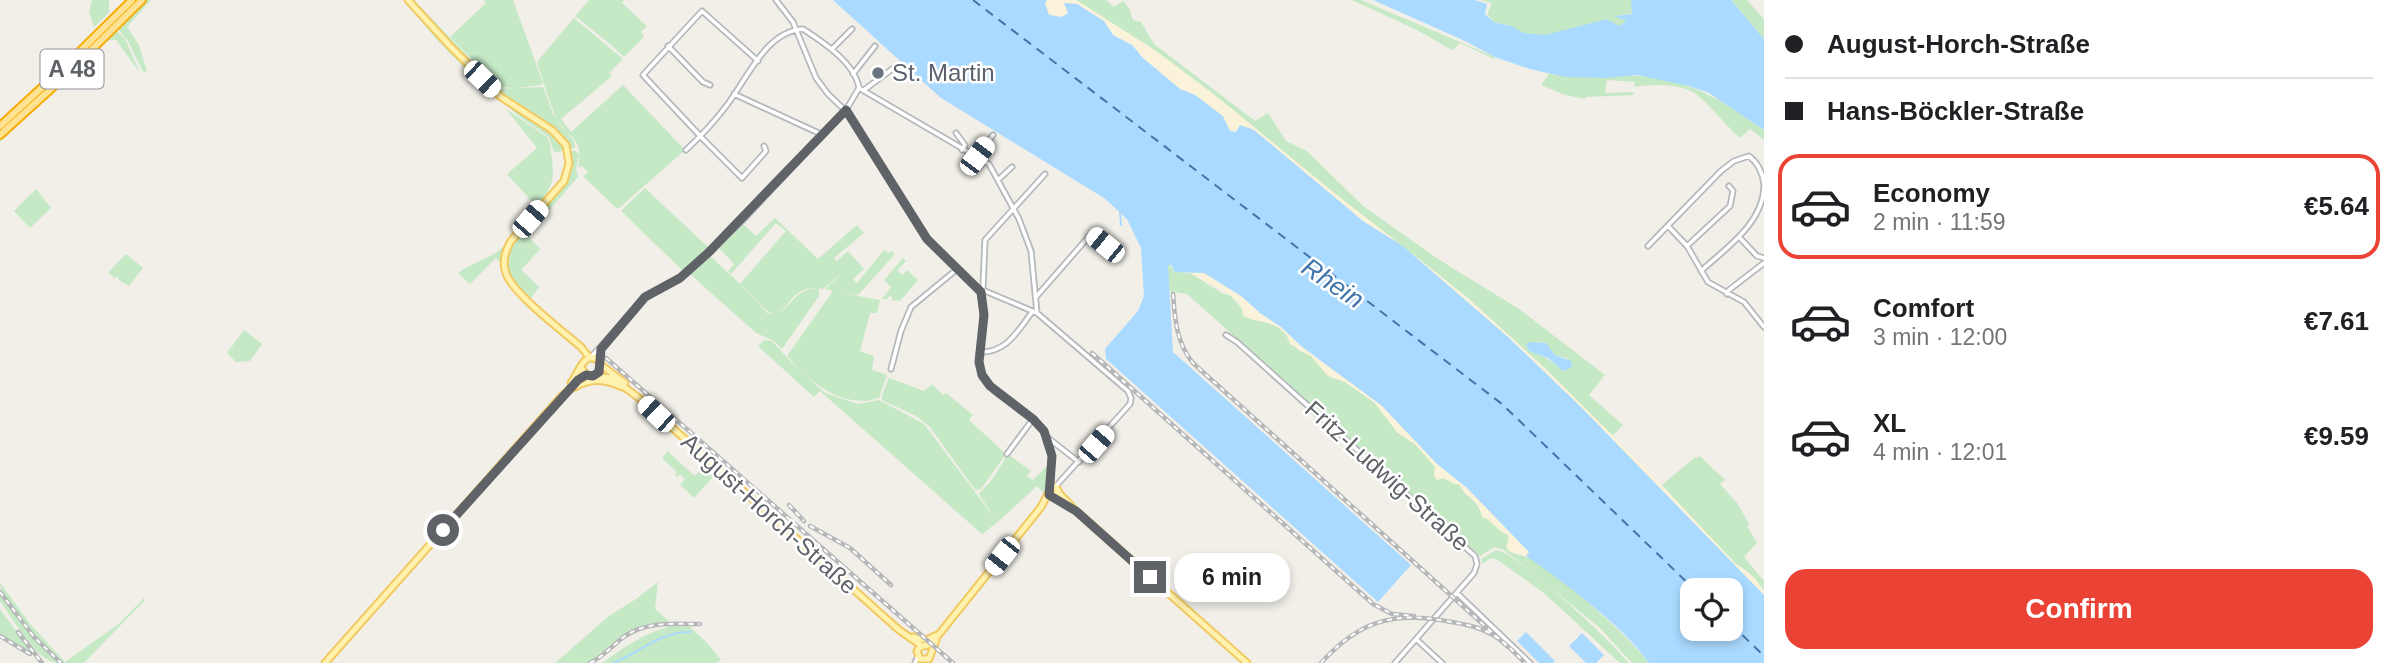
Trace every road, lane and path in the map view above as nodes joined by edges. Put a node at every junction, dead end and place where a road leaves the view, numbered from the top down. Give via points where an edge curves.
1 (132, 0) edge
2 (142, 0) edge
3 (408, 0) edge
4 (776, 0) edge
5 (796, 29) junction
6 (852, 29) dead end
7 (668, 46) junction
8 (875, 47) dead end
9 (832, 49) junction
10 (758, 61) junction
11 (895, 67) dead end
12 (853, 74) junction
13 (710, 85) dead end
14 (862, 89) junction
15 (734, 94) junction
16 (846, 110) junction
17 (0, 126) edge
18 (956, 133) dead end
19 (0, 135) edge
20 (701, 135) junction
21 (823, 135) junction
22 (993, 135) dead end
23 (765, 146) dead end
24 (686, 150) dead end
25 (962, 150) junction
26 (977, 156) junction
27 (985, 161) junction
28 (1012, 167) dead end
29 (978, 168) dead end
30 (1045, 174) dead end
31 (1763, 177) edge
32 (998, 180) junction
33 (1729, 186) dead end
34 (1013, 209) junction
35 (1668, 226) junction
36 (1740, 238) junction
37 (1105, 245) dead end
38 (1648, 246) dead end
39 (1688, 246) junction
40 (1764, 260) edge
41 (956, 269) junction
42 (1701, 271) junction
43 (981, 292) junction
44 (1727, 294) junction
45 (1036, 297) junction
46 (1035, 312) junction
47 (1764, 327) edge
48 (1226, 335) dead end
49 (578, 345) junction
50 (601, 349) junction
51 (980, 352) junction
52 (590, 357) junction
53 (600, 363) junction
54 (582, 364) junction
55 (891, 369) dead end
56 (586, 375) junction
57 (596, 375) junction
58 (629, 390) junction
59 (561, 397) junction
60 (639, 398) junction
61 (1033, 419) junction
62 (1048, 438) junction
63 (1007, 454) dead end
64 (1079, 462) junction
65 (1054, 492) junction
66 (1457, 593) junction
67 (899, 630) junction
68 (938, 636) junction
69 (1416, 639) junction
70 (931, 651) junction
71 (920, 653) edge
72 (325, 663) edge
73 (1247, 663) edge
74 (1395, 663) edge
75 (1442, 663) edge
76 (1530, 663) edge

1 - 17 highway, A 48
2 - 19 highway, A 48
3 - 49 main road, August-Horch-Straße via 502,97 552,130 565,145 569,157 564,180 511,241 504,265 516,289
4 - 5 street
5 - 9 street
5 - 10 street via 778,38
5 - 16 street via 816,78
6 - 9 street
7 - 10 street via 702,11
7 - 13 street
7 - 20 street via 644,76
8 - 12 street
9 - 12 street
10 - 15 street
11 - 14 street
12 - 14 street
14 - 16 street
14 - 25 street
15 - 20 street
15 - 21 street
16 - 21 street
16 - 41 street via 922,232
18 - 25 street via 965,145
20 - 23 street via 742,178
20 - 24 street
21 - 50 street via 687,273 645,297
22 - 26 street
25 - 26 street
26 - 27 street
27 - 29 street
27 - 32 street
28 - 32 street
30 - 34 street
31 - 35 street via 1747,155 1721,171
31 - 36 street via 1760,210
32 - 34 street
33 - 39 street via 1731,203
34 - 43 street via 985,240
34 - 45 street via 1031,251
35 - 38 street
35 - 39 street
36 - 40 street
36 - 42 street
37 - 45 street via 1091,234
39 - 42 street
40 - 44 street
41 - 43 street
41 - 55 street via 911,307
42 - 44 street via 1708,282
43 - 46 street
43 - 51 street
44 - 47 street via 1748,306
45 - 46 street
46 - 51 street via 1004,346
46 - 64 street via 1131,398
48 - 66 street, Fritz-Ludwig-Straße via 1472,552 1476,568
49 - 52 main road, August-Horch-Straße
49 - 54 main road
50 - 52 street
50 - 53 street
51 - 61 street via 985,381
52 - 53 main road, August-Horch-Straße
52 - 54 main road
53 - 57 main road
53 - 60 main road, August-Horch-Straße
54 - 56 main road
54 - 59 main road
56 - 57 main road, August-Horch-Straße
56 - 59 main road
57 - 58 main road, August-Horch-Straße via 612,378
58 - 59 main road via 592,380
58 - 60 main road, August-Horch-Straße
59 - 72 main road
60 - 67 main road, August-Horch-Straße
61 - 62 street
61 - 63 street
62 - 64 street
62 - 65 street
64 - 65 street
65 - 68 main road
65 - 73 main road
66 - 69 street, Fritz-Ludwig-Straße
66 - 76 street
67 - 71 main road, August-Horch-Straße
67 - 71 main road, August-Horch-Straße
68 - 70 main road
68 - 71 main road
69 - 74 street, Fritz-Ludwig-Straße
69 - 75 street
70 - 71 main road
70 - 71 main road via 929,659

